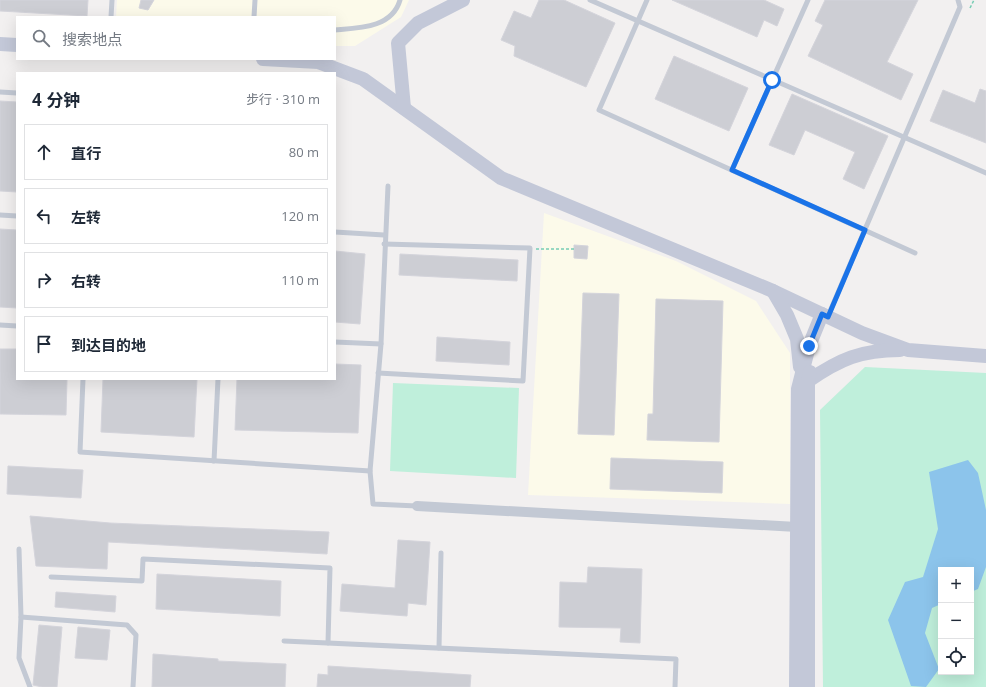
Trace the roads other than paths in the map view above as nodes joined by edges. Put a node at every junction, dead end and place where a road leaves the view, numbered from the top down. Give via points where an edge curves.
1 (112, 0) edge
2 (255, 0) edge
3 (400, 0) edge
4 (463, 0) edge
5 (590, 0) edge
6 (647, 0) edge
7 (808, 0) edge
8 (958, 0) edge
9 (111, 16) edge
10 (254, 16) edge
11 (638, 21) junction
12 (336, 30) edge
13 (0, 44) edge
14 (16, 45) edge
15 (289, 60) edge
16 (309, 60) edge
17 (772, 80) junction
18 (0, 92) edge
19 (16, 93) edge
20 (404, 108) junction
21 (904, 138) junction
22 (732, 170) junction
23 (986, 173) edge
24 (388, 186) dead end
25 (0, 215) edge
26 (16, 216) edge
27 (865, 230) junction
28 (336, 232) edge
29 (384, 235) junction
30 (384, 244) junction
31 (915, 253) dead end
32 (773, 291) junction
33 (827, 316) junction
34 (0, 325) edge
35 (16, 326) edge
36 (336, 342) edge
37 (381, 344) junction
38 (908, 350) junction
39 (986, 356) edge
40 (378, 373) junction
41 (805, 378) junction
42 (83, 380) edge
43 (218, 380) edge
44 (214, 461) junction
45 (370, 471) junction
46 (417, 506) joint
47 (797, 527) junction
48 (18, 549) dead end
49 (441, 553) dead end
50 (51, 577) dead end
51 (22, 617) junction
52 (284, 641) dead end
53 (328, 643) junction
54 (439, 648) junction
55 (30, 687) edge
56 (133, 687) edge
57 (675, 687) edge
58 (796, 687) edge
59 (808, 687) edge

1 - 9 lane
2 - 10 lane
3 - 12 lane via 398,6 384,21 362,28
4 - 20 street via 418,23 398,43
5 - 11 lane
6 - 11 lane
7 - 17 lane
8 - 21 lane via 960,7
11 - 17 lane
11 - 22 lane via 600,110
13 - 14 street
15 - 16 street
16 - 20 street via 363,79
17 - 21 lane
17 - 22 lane
18 - 19 lane
20 - 32 street via 501,178
21 - 23 lane
21 - 27 lane
22 - 27 lane
24 - 29 lane
25 - 26 lane
27 - 31 lane
27 - 33 lane
28 - 29 lane
29 - 30 lane
30 - 37 lane
30 - 40 lane via 530,248 523,381
32 - 33 street
32 - 41 street via 797,339
33 - 38 street via 862,333
33 - 41 street
34 - 35 lane
36 - 37 lane
37 - 40 lane
38 - 39 street
38 - 41 street via 861,354 832,364
40 - 45 lane
41 - 47 street via 798,389
41 - 59 street
42 - 44 lane via 80,452
43 - 44 lane
44 - 45 lane
45 - 46 lane via 372,504
46 - 47 street
47 - 58 street
48 - 51 lane
49 - 54 lane
50 - 53 lane via 142,581 143,559 330,568
51 - 55 lane via 19,658
51 - 56 lane via 127,625 136,635
52 - 53 lane
53 - 54 lane
54 - 57 lane via 676,659

